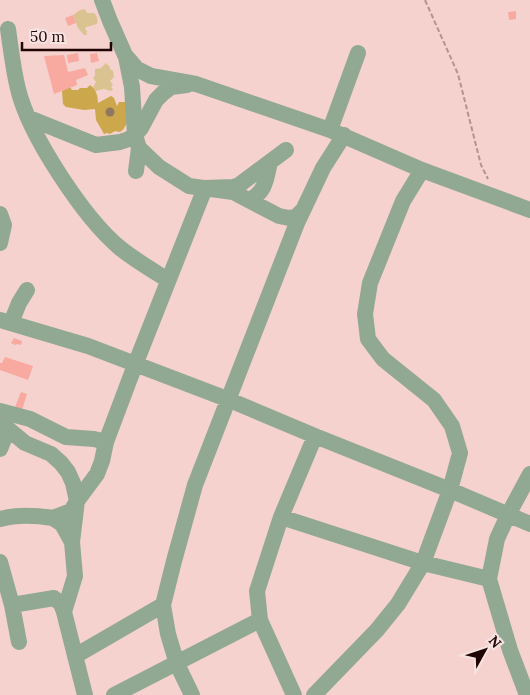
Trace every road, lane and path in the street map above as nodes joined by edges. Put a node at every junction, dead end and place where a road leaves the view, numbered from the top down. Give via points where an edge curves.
1 (102, 0) edge
2 (425, 0) edge
3 (8, 29) dead end
4 (358, 53) dead end
5 (125, 55) junction
6 (196, 84) junction
7 (29, 118) junction
8 (337, 132) junction
9 (137, 142) junction
10 (286, 150) dead end
11 (270, 162) junction
12 (422, 170) junction
13 (136, 171) dead end
14 (205, 188) junction
15 (255, 196) junction
16 (502, 200) junction
17 (530, 210) edge
18 (302, 211) junction
19 (0, 214) edge
20 (0, 243) edge
21 (168, 280) junction
22 (27, 290) dead end
23 (5, 322) edge
24 (135, 365) junction
25 (228, 399) junction
26 (0, 411) edge
27 (4, 426) edge
28 (315, 436) junction
29 (106, 442) junction
30 (0, 449) edge
31 (530, 474) edge
32 (450, 490) junction
33 (77, 501) junction
34 (508, 514) junction
35 (280, 517) junction
36 (6, 518) edge
37 (53, 518) junction
38 (530, 524) edge
39 (72, 542) junction
40 (0, 562) edge
41 (423, 563) junction
42 (489, 579) junction
43 (14, 602) junction
44 (163, 605) junction
45 (64, 612) junction
46 (260, 620) junction
47 (19, 642) dead end
48 (75, 656) junction
49 (177, 664) junction
50 (86, 695) edge
51 (114, 695) edge
52 (192, 695) edge
53 (294, 695) edge
54 (314, 695) edge
55 (528, 695) edge

1 - 5 street
2 - 16 path via 458,74 481,165
3 - 7 street via 18,90
4 - 8 street
5 - 6 street via 137,69 151,76
5 - 9 street via 132,87
6 - 8 street
6 - 9 street via 178,85 163,93 141,128
7 - 9 street via 96,145 129,139
7 - 21 street via 54,165 99,228 126,252
8 - 12 street
8 - 18 street
9 - 13 street
9 - 14 street via 159,167 189,186
10 - 11 street
11 - 14 street via 239,185
11 - 15 street via 267,178
12 - 16 street
12 - 32 street via 402,201 373,274 365,314 368,339 384,358 434,400 452,426 460,453
14 - 15 street
14 - 21 street
15 - 18 street via 273,213 289,218
16 - 17 street
18 - 25 street
19 - 20 street via 4,225
21 - 24 street
22 - 23 street
23 - 24 street via 88,346
24 - 25 street
24 - 29 street
25 - 28 street
25 - 44 street via 195,485
26 - 29 street via 30,419 66,437
27 - 30 street
27 - 33 street via 25,443 50,454 61,463 68,472
28 - 32 street
28 - 35 street
29 - 33 street via 97,474
31 - 34 street
32 - 34 street
32 - 41 street
33 - 37 street via 71,511
33 - 39 street
34 - 38 street
34 - 42 street via 497,539
35 - 41 street
35 - 46 street via 257,591
36 - 37 street via 31,515
37 - 39 street via 62,524
39 - 45 street via 75,576
40 - 43 street
41 - 42 street
41 - 54 street via 398,604 377,630
42 - 55 street via 510,650
43 - 45 street via 54,598
43 - 47 street
44 - 48 street
44 - 49 street
45 - 48 street
46 - 49 street
46 - 53 street
48 - 50 street
49 - 51 street
49 - 52 street

